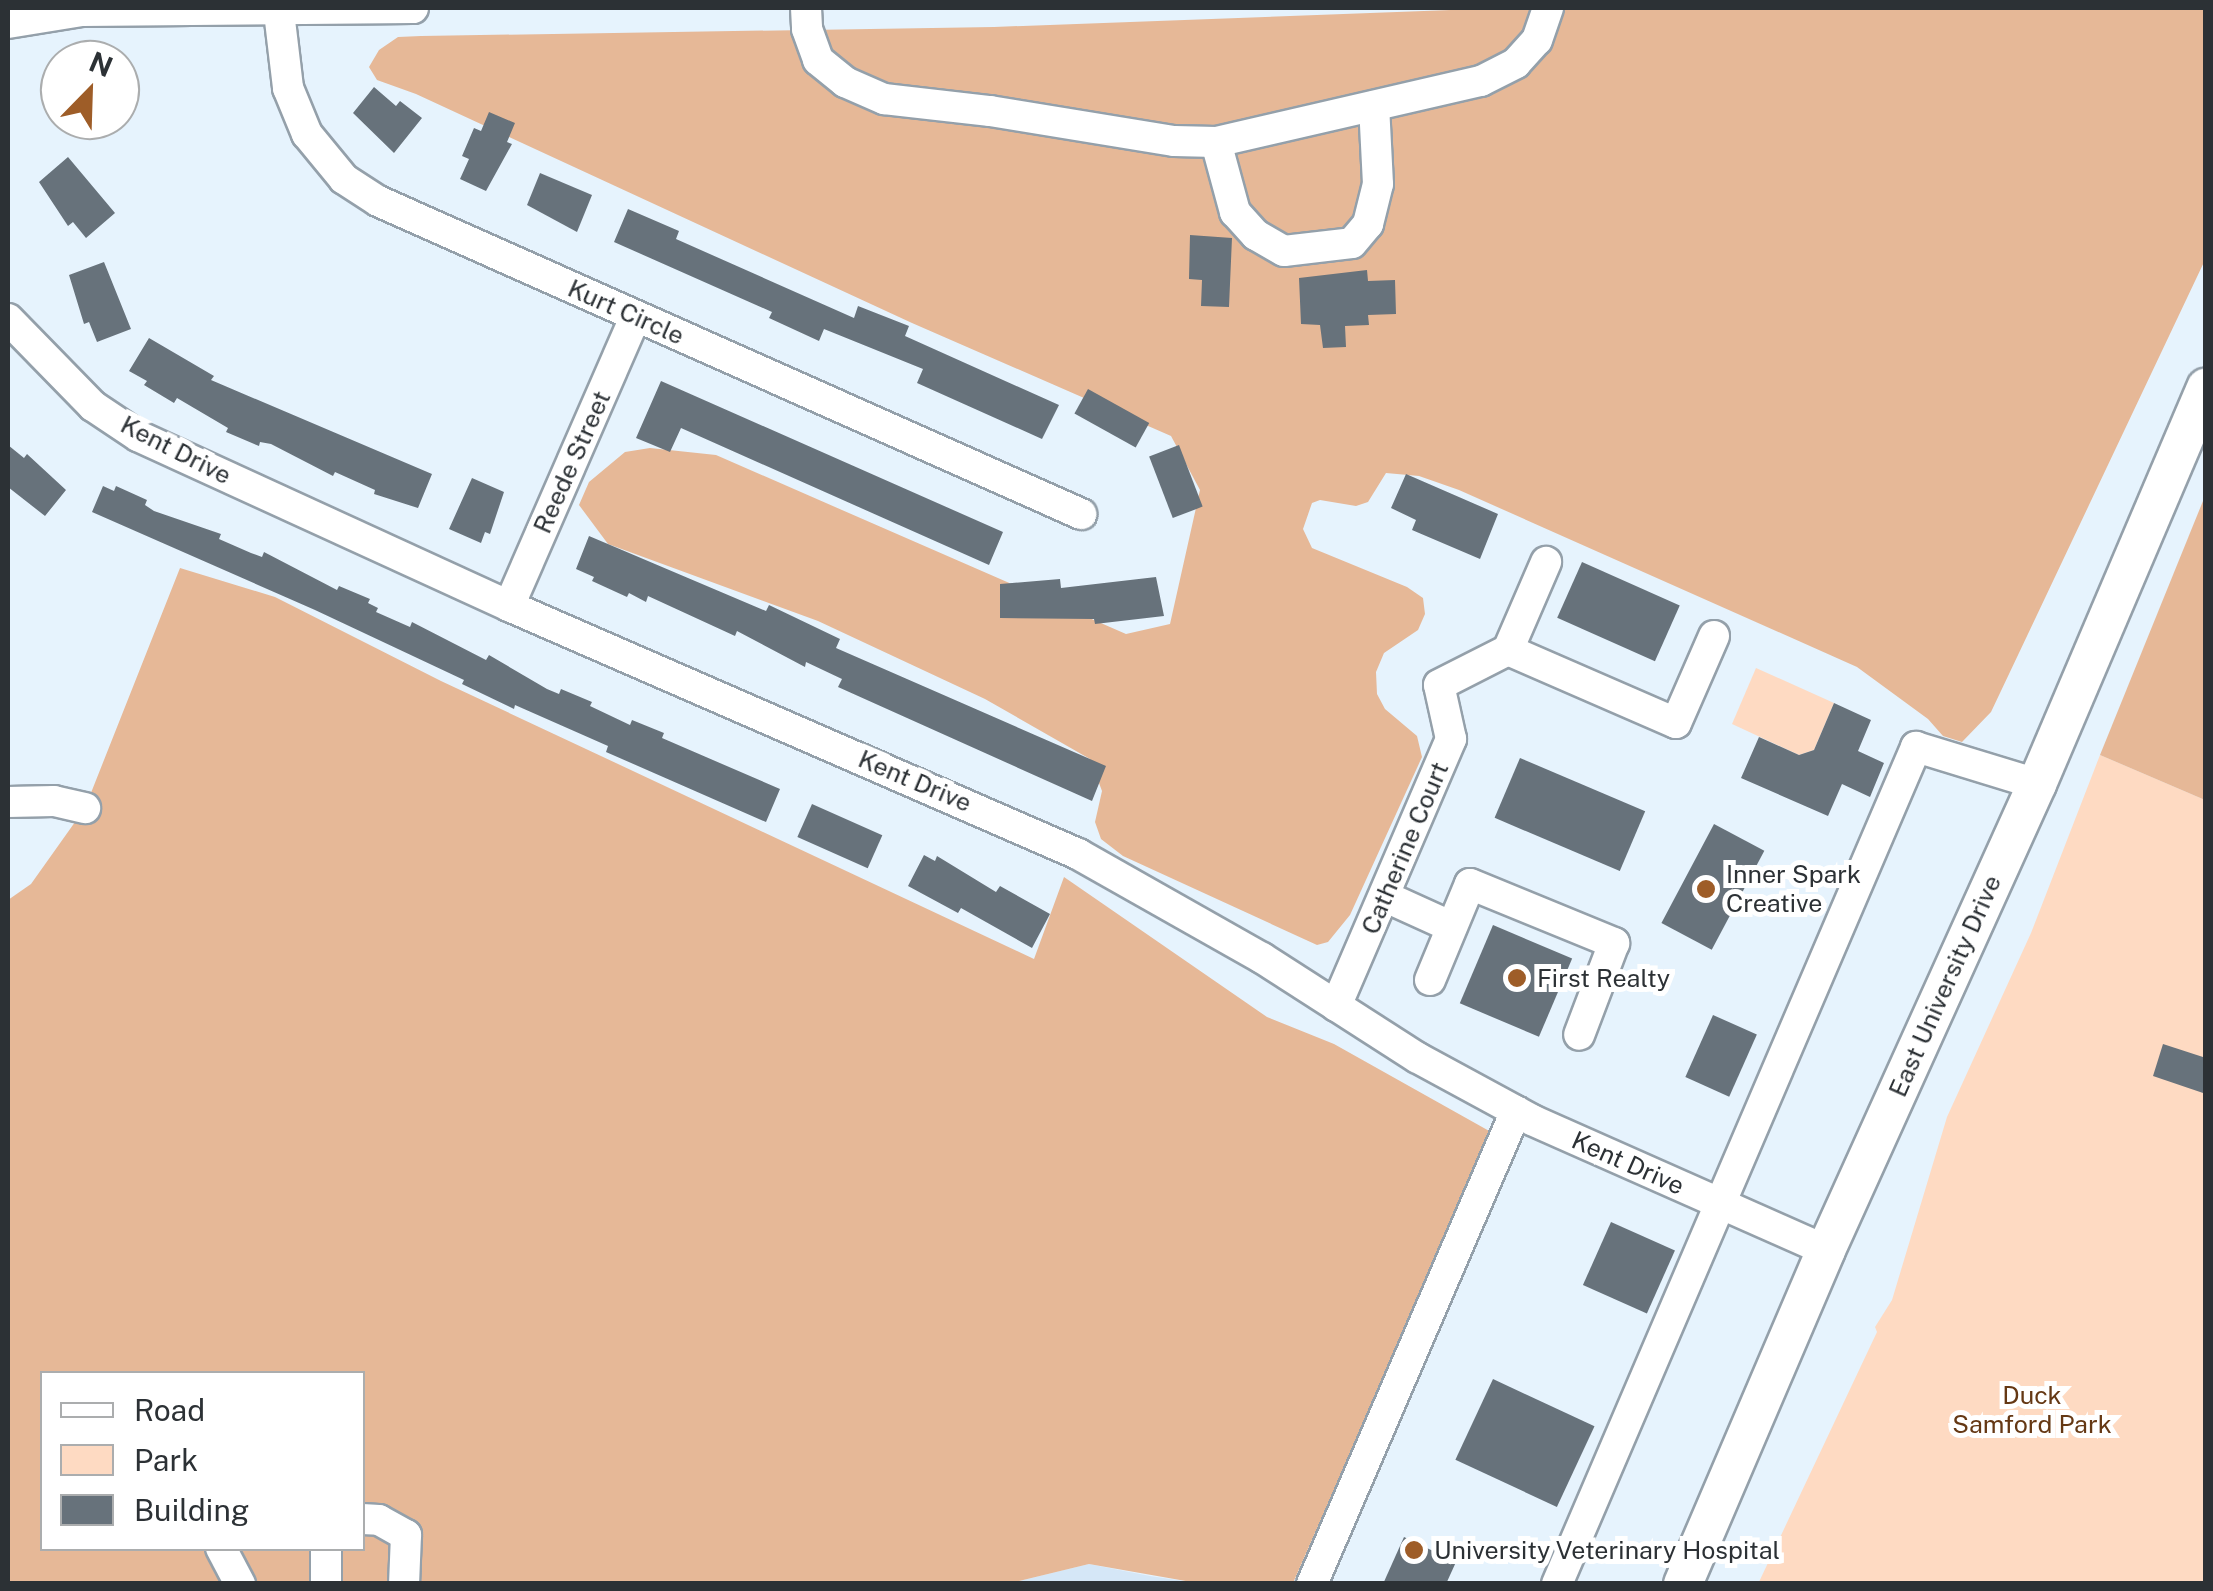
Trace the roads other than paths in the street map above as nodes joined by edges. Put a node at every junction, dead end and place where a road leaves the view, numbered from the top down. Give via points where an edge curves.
1 (413, 8) edge
2 (806, 8) edge
3 (1548, 8) edge
4 (81, 9) edge
5 (279, 12) junction
6 (8, 23) edge
7 (1374, 106) junction
8 (1216, 142) junction
9 (8, 318) edge
10 (635, 318) junction
11 (2206, 387) edge
12 (1081, 514) dead end
13 (1546, 562) dead end
14 (509, 606) junction
15 (1714, 636) dead end
16 (1508, 650) junction
17 (2037, 784) junction
18 (8, 802) edge
19 (85, 808) dead end
20 (1386, 897) junction
21 (1452, 927) junction
22 (1430, 980) dead end
23 (1336, 1006) junction
24 (1580, 1036) dead end
25 (1516, 1112) junction
26 (1723, 1205) junction
27 (1826, 1250) junction
28 (365, 1519) edge
29 (223, 1551) edge
30 (326, 1551) edge
31 (1569, 1578) edge
32 (240, 1584) edge
33 (326, 1584) edge
34 (404, 1584) edge
35 (1312, 1584) edge
36 (1683, 1584) edge

1 - 5 street
2 - 8 street via 818,60 845,82 884,99
3 - 7 street via 1537,40 1516,64 1481,81
4 - 5 street
4 - 6 street
5 - 10 street, Kurt Circle via 296,111 323,158 344,179 378,201
7 - 8 street
7 - 8 street via 1378,184 1368,224 1352,243 1284,251 1256,235 1235,212
9 - 14 street, Kent Drive via 93,406 138,436
10 - 12 street, Kurt Circle
10 - 14 street, Reede Street
11 - 17 main road, East University Drive
13 - 16 street
14 - 23 street, Kent Drive via 1078,854
15 - 16 street via 1676,724
16 - 20 street, Catherine Court via 1439,685 1451,739
17 - 26 street via 1916,747
17 - 27 main road, East University Drive
18 - 19 street
20 - 21 street
20 - 23 street, Catherine Court
21 - 22 street
21 - 24 street via 1470,884 1614,944
23 - 25 street, Kent Drive
25 - 26 street, Kent Drive
25 - 35 street
26 - 27 street, Kent Drive
26 - 31 street
27 - 36 main road, East University Drive
28 - 34 street via 406,1535
29 - 32 street
30 - 33 street

